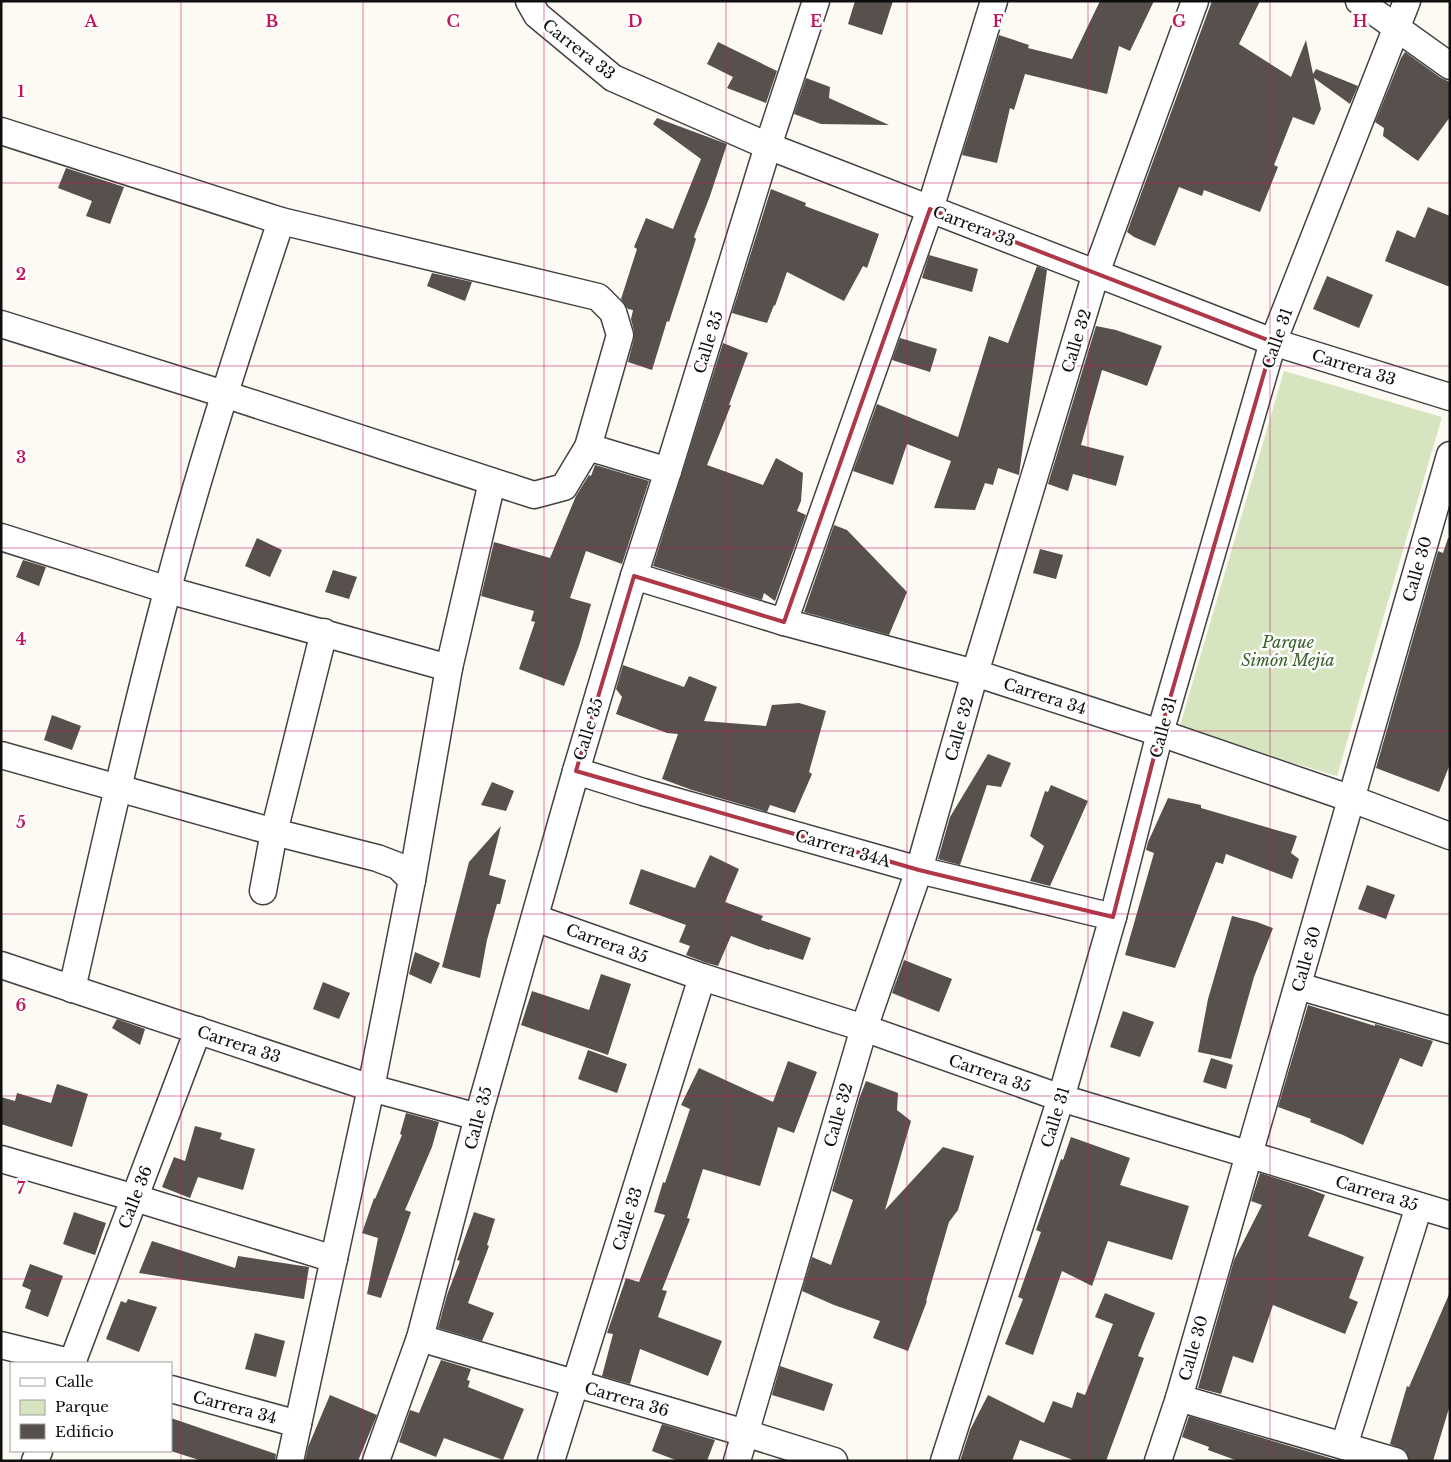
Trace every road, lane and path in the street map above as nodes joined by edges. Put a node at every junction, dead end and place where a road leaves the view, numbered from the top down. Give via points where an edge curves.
1 (529, 1) edge
2 (816, 1) edge
3 (994, 1) edge
4 (1195, 1) edge
5 (1359, 1) edge
6 (1407, 1) edge
7 (1397, 29) junction
8 (1450, 66) edge
9 (1, 131) edge
10 (768, 146) junction
11 (930, 209) junction
12 (281, 221) junction
13 (1096, 273) junction
14 (1, 324) edge
15 (1273, 342) junction
16 (224, 394) junction
17 (1450, 397) edge
18 (588, 448) junction
19 (1450, 455) edge
20 (668, 471) junction
21 (492, 482) junction
22 (1, 536) edge
23 (634, 576) junction
24 (168, 590) junction
25 (784, 622) junction
26 (324, 632) junction
27 (449, 668) junction
28 (975, 673) junction
29 (1160, 734) junction
30 (1, 755) edge
31 (576, 771) junction
32 (117, 788) junction
33 (1352, 799) junction
34 (274, 832) junction
35 (1450, 836) edge
36 (920, 870) junction
37 (412, 880) junction
38 (263, 891) dead end
39 (1113, 917) junction
40 (535, 918) junction
41 (1, 964) edge
42 (702, 977) junction
43 (1298, 986) junction
44 (72, 988) junction
45 (864, 1028) junction
46 (198, 1030) junction
47 (1450, 1030) edge
48 (371, 1088) junction
49 (1061, 1098) junction
50 (478, 1118) junction
51 (1248, 1155) junction
52 (1, 1159) edge
53 (135, 1198) junction
54 (1419, 1206) junction
55 (1450, 1215) edge
56 (334, 1259) junction
57 (420, 1338) junction
58 (1, 1345) edge
59 (69, 1362) edge
60 (73, 1362) edge
61 (576, 1385) junction
62 (172, 1390) edge
63 (1179, 1398) junction
64 (298, 1424) junction
65 (745, 1433) junction
66 (1344, 1446) junction
67 (290, 1461) edge
68 (376, 1461) edge
69 (551, 1461) edge
70 (737, 1461) edge
71 (834, 1461) edge
72 (944, 1461) edge
73 (1158, 1461) edge
74 (1395, 1461) edge

1 - 10 street, Carrera 33 via 536,15 613,78
2 - 10 street, Calle 35
3 - 11 street
4 - 13 street, Calle 32
5 - 7 street
6 - 7 street, Calle 31
7 - 8 street
7 - 15 street, Calle 31
9 - 12 street
10 - 11 street, Carrera 33
10 - 20 street, Calle 35
11 - 13 street, Carrera 33
11 - 25 street
12 - 16 street
12 - 18 street via 598,297 614,312 620,335
13 - 15 street, Carrera 33
13 - 28 street, Calle 32
14 - 16 street
15 - 17 street, Carrera 33
15 - 29 street, Calle 31
16 - 21 street
16 - 24 street
18 - 20 street
18 - 21 street via 564,487 534,496
19 - 33 street, Calle 30
20 - 23 street, Calle 35
21 - 27 street
22 - 24 street
23 - 25 street, Carrera 34
23 - 31 street, Calle 35
24 - 26 street
24 - 32 street
25 - 28 street, Carrera 34
26 - 27 street
26 - 34 street
27 - 37 street
28 - 29 street, Carrera 34
28 - 36 street, Calle 32
29 - 33 street, Carrera 34
29 - 39 street, Calle 31
30 - 32 street
31 - 36 street, Carrera 34A
31 - 40 street, Calle 35
32 - 34 street
32 - 44 street
33 - 35 street, Carrera 34
33 - 43 street, Calle 30
34 - 37 street via 377,858 398,866
34 - 38 street
36 - 39 street, Carrera 34A
36 - 45 street, Calle 32
37 - 48 street
39 - 49 street, Calle 31
40 - 42 street, Carrera 35
40 - 50 street, Calle 35
41 - 44 street, Carrera 33
42 - 45 street, Carrera 35
42 - 61 street, Calle 33
43 - 47 street
43 - 51 street, Calle 30
44 - 46 street, Carrera 33
45 - 49 street, Carrera 35
45 - 65 street, Calle 32
46 - 48 street, Carrera 33
46 - 53 street, Calle 36
48 - 50 street, Carrera 33
48 - 56 street
49 - 51 street, Carrera 35
49 - 72 street, Calle 31
50 - 57 street, Calle 35
51 - 54 street, Carrera 35
51 - 63 street, Calle 30
52 - 53 street
53 - 56 street
53 - 60 street, Calle 36
54 - 55 street, Carrera 35
54 - 66 street
56 - 64 street
57 - 61 street, Carrera 36
57 - 68 street, Calle 35
58 - 59 street
61 - 65 street, Carrera 36
61 - 69 street, Calle 33
62 - 64 street, Carrera 34
63 - 66 street
63 - 73 street, Calle 30
64 - 67 street
65 - 70 street, Calle 32
65 - 71 street, Carrera 36
66 - 74 street

